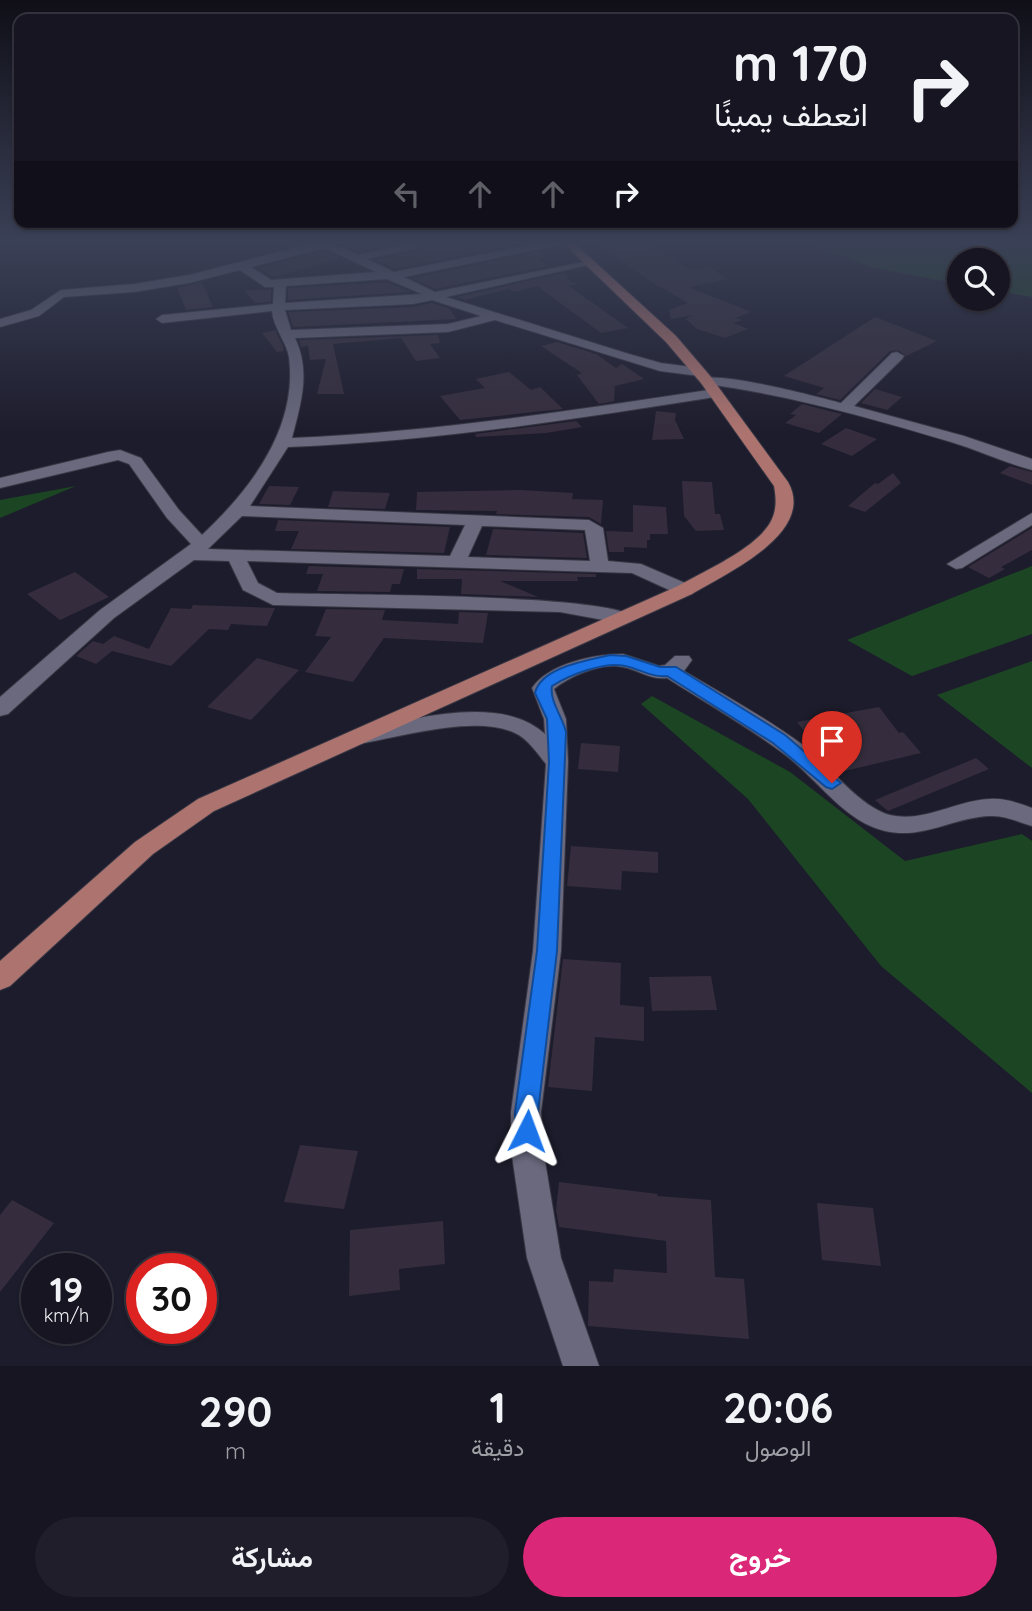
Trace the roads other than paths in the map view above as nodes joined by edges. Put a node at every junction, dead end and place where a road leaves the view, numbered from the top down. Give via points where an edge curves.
1 (45, 306) edge
2 (311, 306) edge
3 (458, 306) edge
4 (636, 306) edge
5 (278, 307) junction
6 (490, 318) junction
7 (162, 319) dead end
8 (0, 323) edge
9 (287, 334) junction
10 (897, 356) dead end
11 (707, 382) junction
12 (844, 408) junction
13 (283, 443) junction
14 (1032, 451) edge
15 (1006, 454) junction
16 (1032, 465) edge
17 (0, 483) edge
18 (238, 511) junction
19 (1032, 518) edge
20 (476, 520) junction
21 (195, 549) junction
22 (235, 555) junction
23 (457, 562) junction
24 (956, 564) dead end
25 (600, 566) junction
26 (685, 590) junction
27 (625, 618) junction
28 (0, 709) edge
29 (357, 737) junction
30 (557, 762) junction
31 (1032, 817) edge
32 (0, 978) edge
33 (581, 1366) edge

1 - 8 street
2 - 5 street
3 - 6 street
4 - 11 main road
5 - 7 street
5 - 9 street
6 - 9 street via 448,328
6 - 11 street
9 - 13 street via 297,362 298,384
10 - 12 street
11 - 12 street via 765,388
11 - 13 street via 552,418
11 - 26 main road via 782,486 785,502 781,519 754,550
12 - 15 street
13 - 18 street
14 - 15 street
15 - 16 street
17 - 21 street via 108,457 128,457
18 - 20 street
18 - 21 street
19 - 24 street
20 - 23 street
20 - 25 street via 589,525 594,528
21 - 22 street
21 - 28 street via 107,614
22 - 23 street
22 - 27 street via 250,586 280,600 560,606
23 - 25 street
25 - 26 street via 635,568
26 - 27 main road
27 - 29 main road
29 - 30 street via 492,719 524,729
29 - 32 main road via 206,805 144,848
30 - 31 street via 555,719 543,693 549,680 610,660 659,672 676,666 816,767 866,813 886,823 918,824 984,806
30 - 33 street via 547,951 526,1112 527,1149 544,1258

